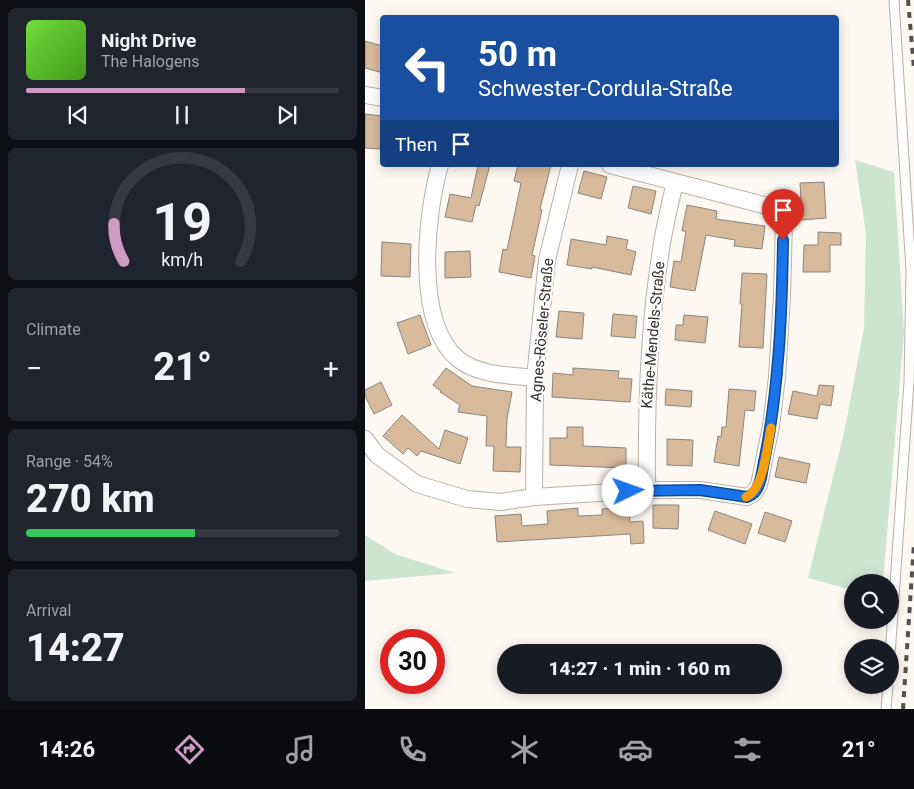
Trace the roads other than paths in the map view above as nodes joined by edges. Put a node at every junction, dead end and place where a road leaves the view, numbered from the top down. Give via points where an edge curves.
1 (894, 0) edge
2 (365, 95) edge
3 (380, 98) edge
4 (439, 167) edge
5 (570, 167) edge
6 (618, 167) edge
7 (675, 182) junction
8 (535, 378) junction
9 (365, 439) edge
10 (647, 490) junction
11 (534, 497) junction
12 (891, 639) edge
13 (887, 694) edge
14 (886, 709) edge

1 - 12 lane via 911,270 909,382
2 - 3 street
4 - 8 street via 428,227 428,285 437,331 458,359 485,373
5 - 8 street, Agnes-Röseler-Straße via 547,260
6 - 7 street
7 - 10 street, Käthe-Mendels-Straße via 654,304 646,408
7 - 10 street via 775,208 780,213 784,222 777,377 771,426 759,485 754,494 747,497 700,490
8 - 11 street, Agnes-Röseler-Straße
9 - 11 street via 377,455 417,484 467,499 501,502
10 - 11 street
13 - 14 lane

